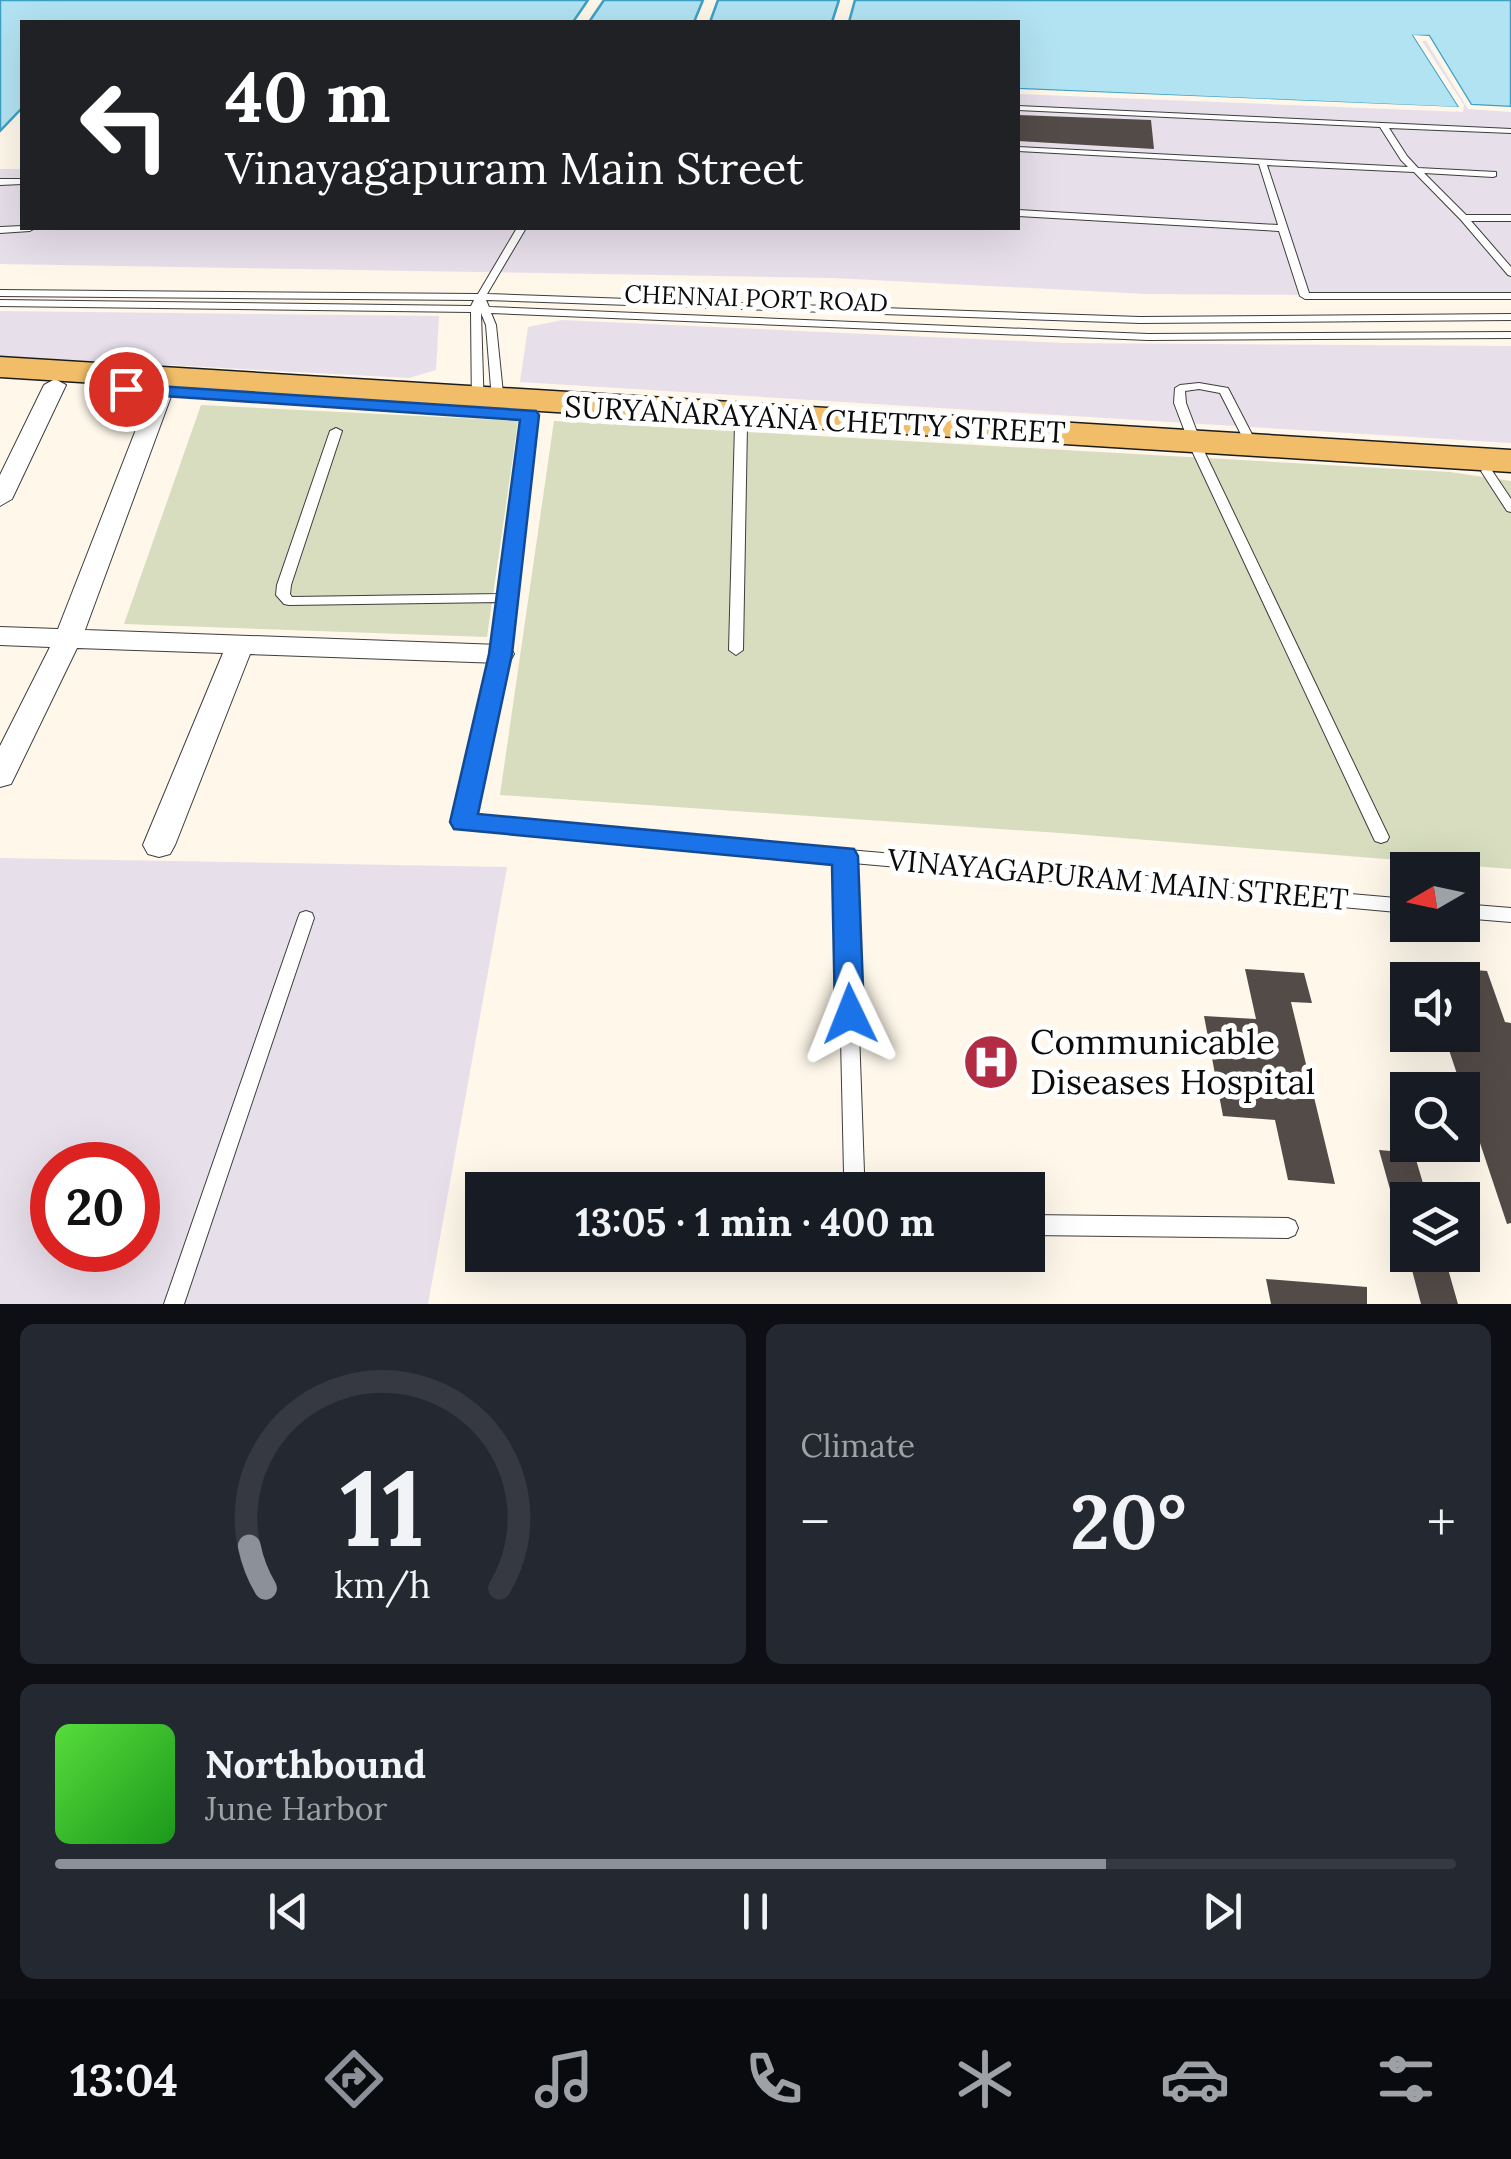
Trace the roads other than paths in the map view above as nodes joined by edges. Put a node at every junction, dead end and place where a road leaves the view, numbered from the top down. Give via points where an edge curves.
1 (1020, 108) edge
2 (1383, 125) junction
3 (1511, 130) edge
4 (1020, 149) edge
5 (1262, 162) junction
6 (1415, 170) junction
7 (1492, 174) dead end
8 (1020, 214) edge
9 (1464, 218) junction
10 (1511, 218) edge
11 (1284, 228) junction
12 (521, 230) edge
13 (1511, 273) edge
14 (0, 293) edge
15 (1511, 296) edge
16 (0, 303) edge
17 (480, 306) junction
18 (1511, 317) edge
19 (1511, 335) edge
20 (0, 366) edge
21 (0, 380) edge
22 (55, 385) junction
23 (162, 391) junction
24 (497, 408) junction
25 (741, 425) junction
26 (336, 431) dead end
27 (1252, 446) junction
28 (1197, 448) junction
29 (1503, 468) edge
30 (0, 499) edge
31 (1511, 508) edge
32 (508, 598) junction
33 (0, 636) edge
34 (68, 638) junction
35 (240, 644) junction
36 (736, 650) dead end
37 (500, 654) junction
38 (0, 776) edge
39 (1381, 837) dead end
40 (159, 845) dead end
41 (845, 856) junction
42 (1390, 904) edge
43 (1480, 913) edge
44 (1511, 916) edge
45 (306, 918) dead end
46 (854, 1172) edge
47 (1045, 1225) edge
48 (1288, 1228) dead end
49 (174, 1304) edge

1 - 2 lane
2 - 3 lane
2 - 6 lane
4 - 5 lane
5 - 6 lane
5 - 11 lane
6 - 7 lane
6 - 9 lane
8 - 11 lane
9 - 10 lane
9 - 13 lane
11 - 15 lane via 1305,296
12 - 17 lane
14 - 17 lane, CHENNAI PORT ROAD
16 - 17 lane, CHENNAI PORT ROAD
17 - 18 lane, CHENNAI PORT ROAD via 1140,320
17 - 19 lane, CHENNAI PORT ROAD via 1148,338
17 - 24 lane
17 - 24 lane, VINAYAGAPURAM MAIN STREET
20 - 24 main road, SURYANARAYANA CHETTY STREET
21 - 22 main road, SURYANARAYANA CHETTY STREET
22 - 23 main road, SURYANARAYANA CHETTY STREET
22 - 30 street
23 - 24 main road, SURYANARAYANA CHETTY STREET
23 - 34 street
24 - 25 main road, SURYANARAYANA CHETTY STREET
24 - 28 main road, SURYANARAYANA CHETTY STREET
24 - 32 lane, VINAYAGAPURAM MAIN STREET
25 - 28 main road, SURYANARAYANA CHETTY STREET
25 - 36 lane
26 - 32 lane via 284,585 288,600
27 - 28 main road, SURYANARAYANA CHETTY STREET
27 - 28 lane via 1229,394 1180,388
27 - 29 main road, SURYANARAYANA CHETTY STREET
28 - 29 main road, SURYANARAYANA CHETTY STREET
28 - 39 lane
29 - 31 lane
32 - 37 lane, VINAYAGAPURAM MAIN STREET
33 - 34 street
34 - 35 street
34 - 38 street
35 - 37 street
35 - 40 street
37 - 41 lane, VINAYAGAPURAM MAIN STREET via 463,822
41 - 42 lane, VINAYAGAPURAM MAIN STREET
41 - 46 lane
43 - 44 lane
45 - 49 lane
47 - 48 lane

